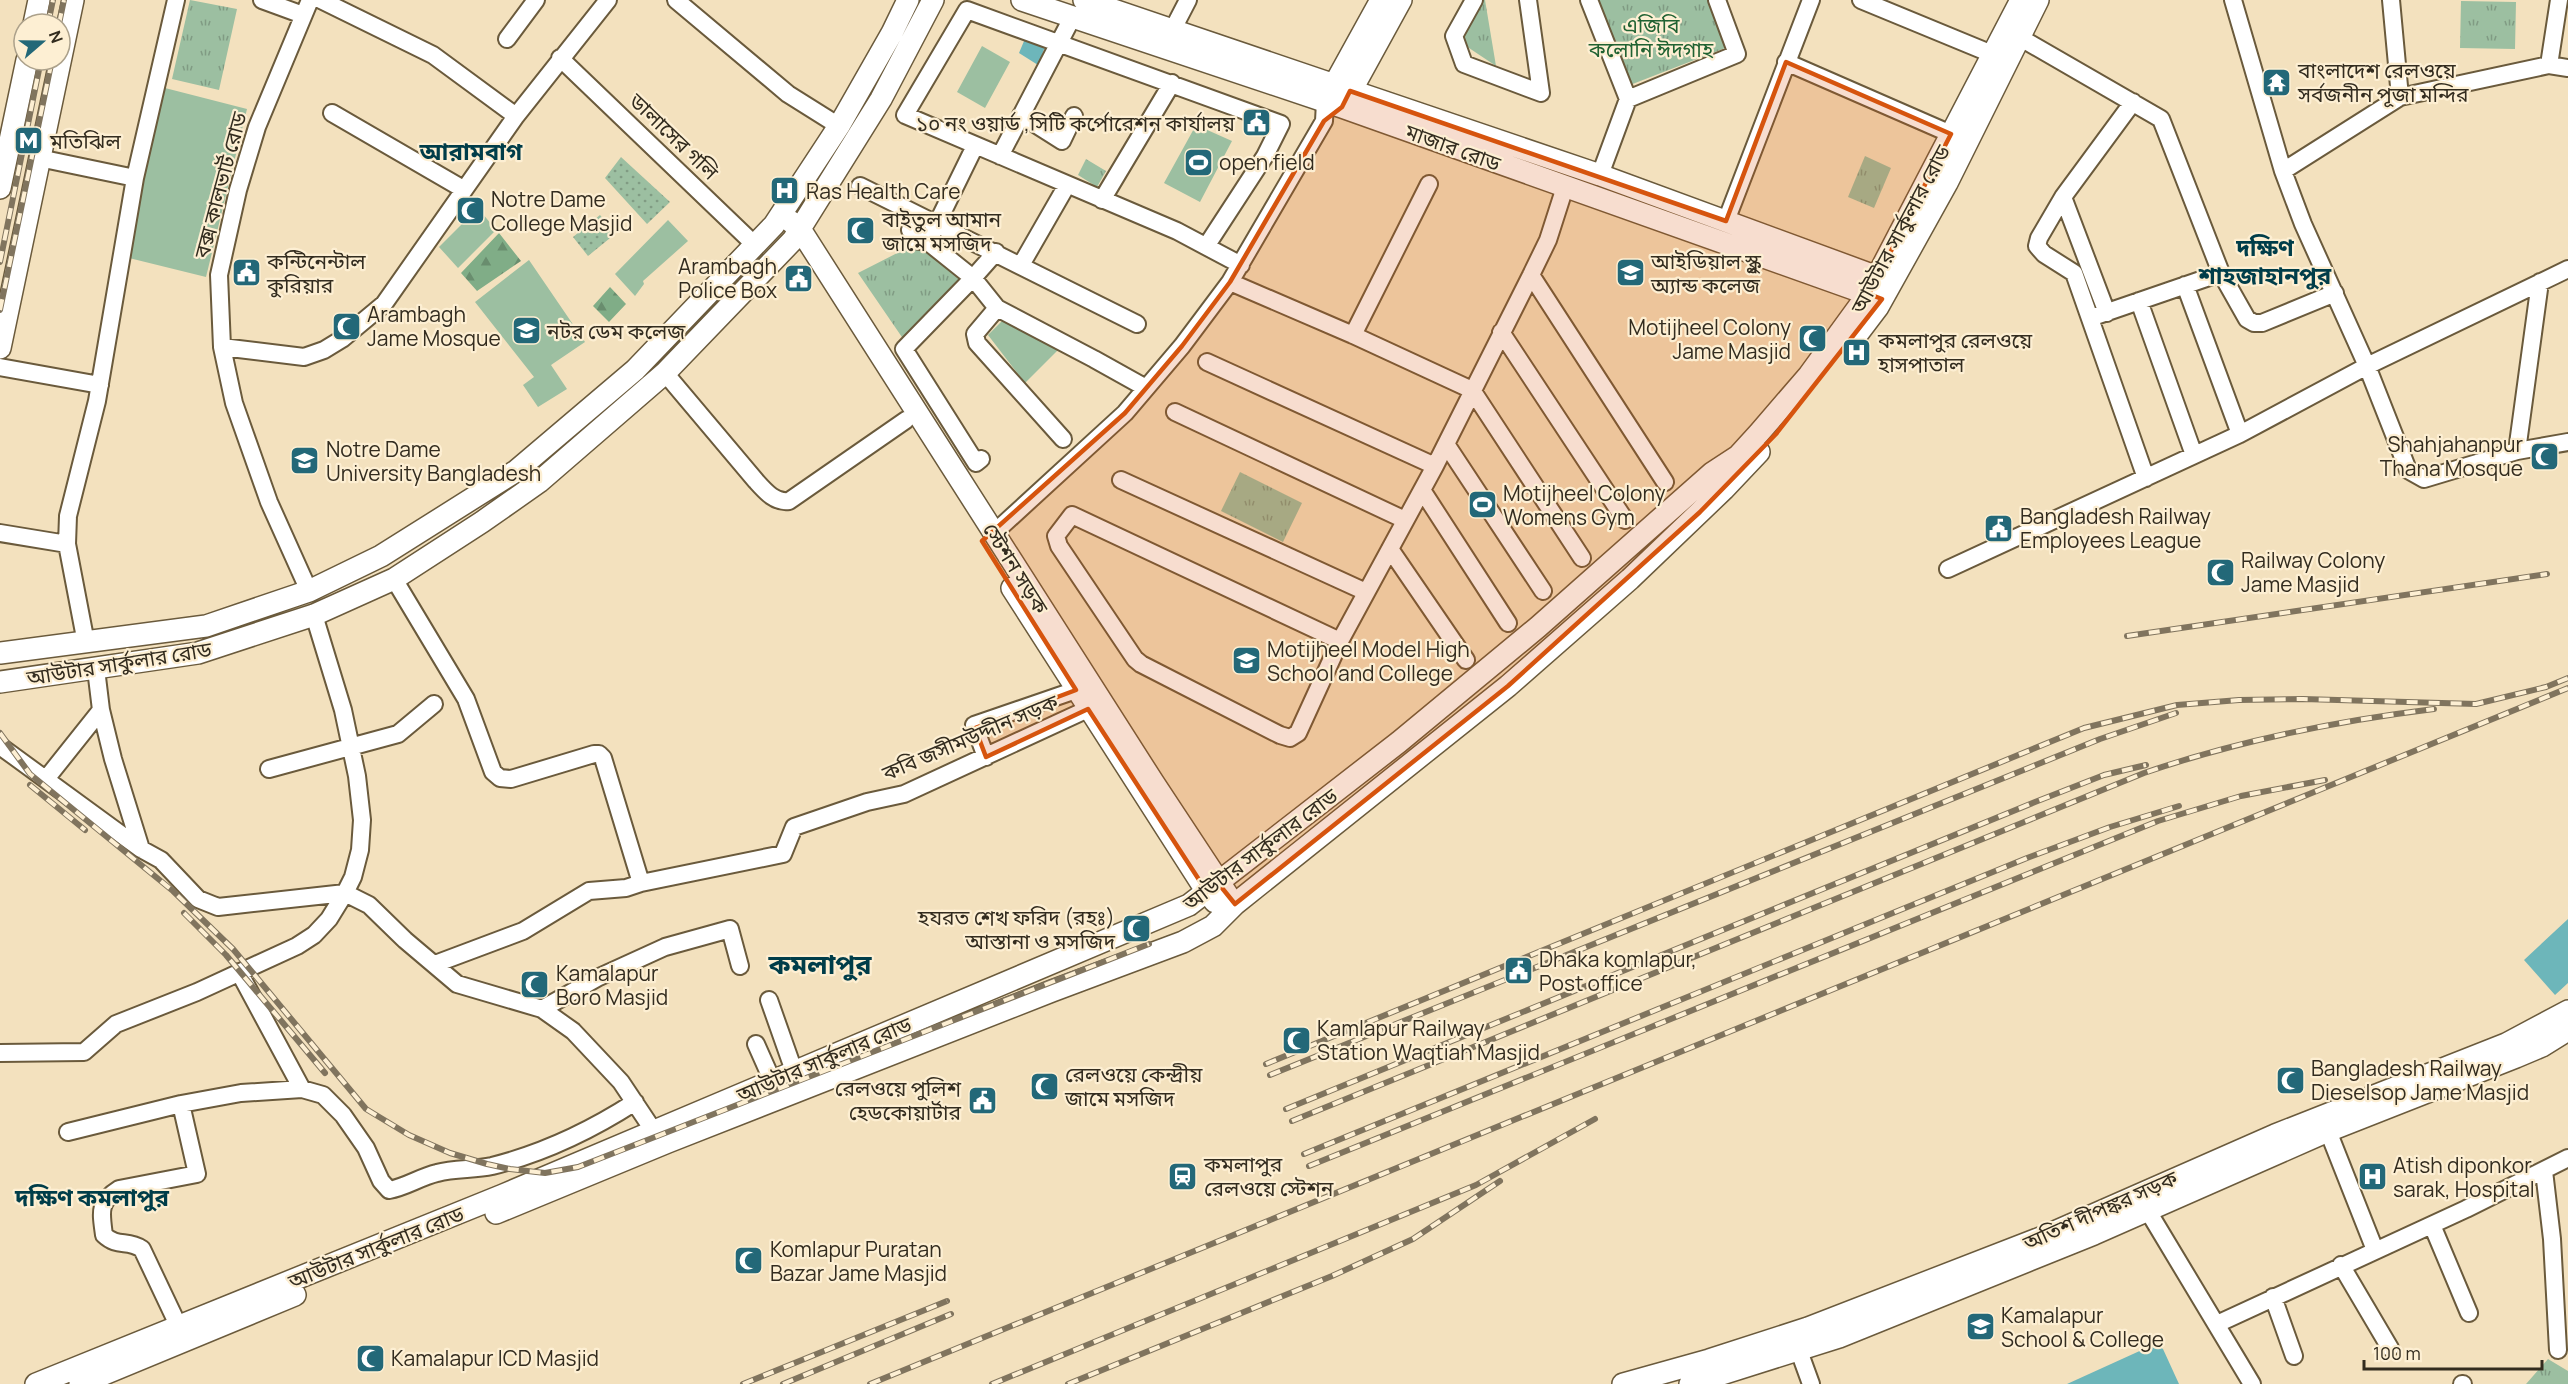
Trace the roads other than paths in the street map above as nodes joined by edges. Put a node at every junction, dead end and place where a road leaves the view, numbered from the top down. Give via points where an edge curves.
1 (74, 0) edge
2 (176, 0) edge
3 (262, 0) edge
4 (321, 0) edge
5 (536, 0) edge
6 (608, 0) edge
7 (676, 0) edge
8 (908, 0) edge
9 (933, 0) edge
10 (1022, 0) edge
11 (1084, 0) edge
12 (1188, 0) edge
13 (1380, 0) edge
14 (1401, 0) edge
15 (1474, 0) edge
16 (1528, 0) edge
17 (1589, 0) edge
18 (1717, 0) edge
19 (1811, 0) edge
20 (1861, 0) edge
21 (2021, 0) edge
22 (2038, 0) edge
23 (2233, 0) edge
24 (2391, 0) edge
25 (2559, 0) edge
26 (307, 8) edge
27 (1072, 18) junction
28 (1173, 29) junction
29 (2019, 37) junction
30 (507, 39) dead end
31 (1059, 42) junction
32 (1992, 54) junction
33 (560, 58) junction
34 (1786, 62) junction
35 (2549, 65) junction
36 (2568, 68) edge
37 (24, 72) edge
38 (1172, 83) junction
39 (2400, 97) junction
40 (1628, 99) junction
41 (1335, 101) junction
42 (2133, 102) junction
43 (332, 113) dead end
44 (1021, 115) junction
45 (516, 116) junction
46 (1074, 116) dead end
47 (839, 126) junction
48 (1951, 134) junction
49 (975, 146) junction
50 (1000, 156) junction
51 (39, 158) junction
52 (2283, 171) junction
53 (1600, 175) junction
54 (135, 178) junction
55 (1429, 184) dead end
56 (860, 186) dead end
57 (1565, 187) junction
58 (0, 188) edge
59 (1079, 188) junction
60 (463, 189) junction
61 (2063, 197) junction
62 (778, 220) junction
63 (1726, 221) junction
64 (937, 224) junction
65 (910, 230) dead end
66 (796, 235) junction
67 (928, 243) junction
68 (1207, 245) junction
69 (756, 246) junction
70 (1001, 251) junction
71 (1021, 265) junction
72 (1241, 265) junction
73 (2568, 269) edge
74 (2221, 273) junction
75 (1531, 275) junction
76 (973, 278) junction
77 (1230, 282) junction
78 (2540, 282) junction
79 (2185, 285) junction
80 (1880, 288) junction
81 (2335, 293) junction
82 (2139, 301) junction
83 (997, 308) junction
84 (2107, 313) junction
85 (1128, 318) dead end
86 (2090, 318) junction
87 (1502, 332) junction
88 (1353, 335) junction
89 (222, 347) junction
90 (0, 348) edge
91 (1207, 362) dead end
92 (0, 366) edge
93 (2367, 366) junction
94 (665, 373) junction
95 (100, 385) junction
96 (1146, 388) junction
97 (1472, 390) junction
98 (1175, 412) dead end
99 (906, 420) junction
100 (2240, 434) junction
101 (1063, 439) dead end
102 (2568, 442) edge
103 (1446, 444) junction
104 (2517, 451) junction
105 (2194, 455) junction
106 (981, 459) dead end
107 (1435, 466) junction
108 (2146, 477) junction
109 (1121, 480) dead end
110 (1665, 482) dead end
111 (1422, 490) junction
112 (1405, 520) junction
113 (1625, 520) dead end
114 (0, 533) edge
115 (988, 537) junction
116 (67, 544) junction
117 (1389, 549) junction
118 (1582, 558) dead end
119 (1947, 569) dead end
120 (394, 579) junction
121 (309, 591) junction
122 (1543, 591) dead end
123 (1366, 592) junction
124 (314, 615) junction
125 (1508, 623) dead end
126 (1340, 641) junction
127 (86, 643) junction
128 (0, 653) edge
129 (1466, 660) dead end
130 (96, 669) junction
131 (0, 682) edge
132 (1082, 687) junction
133 (434, 704) dead end
134 (101, 710) junction
135 (1088, 710) junction
136 (0, 746) edge
137 (351, 748) junction
138 (986, 756) junction
139 (269, 769) dead end
140 (46, 778) junction
141 (141, 849) junction
142 (641, 883) junction
143 (1213, 888) junction
144 (345, 893) junction
145 (1230, 908) junction
146 (435, 964) junction
147 (740, 966) dead end
148 (239, 972) junction
149 (769, 1000) dead end
150 (542, 1009) junction
151 (2565, 1026) edge
152 (756, 1044) dead end
153 (0, 1053) edge
154 (794, 1071) junction
155 (772, 1080) junction
156 (302, 1089) junction
157 (635, 1102) junction
158 (181, 1104) junction
159 (654, 1130) junction
160 (2328, 1131) junction
161 (68, 1132) dead end
162 (2568, 1158) edge
163 (2544, 1171) junction
164 (2144, 1202) junction
165 (2432, 1225) junction
166 (2375, 1250) junction
167 (2341, 1265) junction
168 (2272, 1297) junction
169 (2469, 1313) dead end
170 (2217, 1324) junction
171 (178, 1325) junction
172 (2390, 1348) dead end
173 (2558, 1350) dead end
174 (1799, 1351) junction
175 (2294, 1356) dead end
176 (36, 1384) edge
177 (80, 1384) edge
178 (1623, 1384) edge
179 (1690, 1384) edge
180 (1811, 1384) edge
181 (2252, 1384) edge

1 - 51 main road
2 - 54 street
3 - 26 street
4 - 45 street via 433,55
5 - 30 street
6 - 33 street
7 - 47 street via 788,94
8 - 47 main road, আউটার সার্কুলার রোড
9 - 66 main road, আউটার সার্কুলার রোড via 882,99
10 - 27 main road, মাজার রোড
11 - 28 main road, মাজার রোড
12 - 28 street
13 - 41 main road
14 - 41 main road
15 - 16 street via 1454,36 1464,63 1541,93
17 - 40 street
18 - 40 street via 1737,54
19 - 34 street
20 - 32 street
21 - 32 main road, আউটার সার্কুলার রোড
22 - 29 main road, আউটার সার্কুলার রোড
23 - 52 street
24 - 39 street
25 - 35 street
26 - 89 street, বক্স কালভার্ট রোড via 257,127 238,190 219,275
27 - 31 street
27 - 41 main road, মাজার রোড
28 - 41 main road, মাজার রোড
29 - 42 street
29 - 80 main road, আউটার সার্কুলার রোড via 1947,183
31 - 38 street
31 - 44 street
31 - 49 street via 967,10 905,115
32 - 48 main road, আউটার সার্কুলার রোড
33 - 45 street
33 - 69 street, ডালাসের গলি
34 - 48 street
34 - 63 street
35 - 36 street
35 - 39 street
37 - 58 main road
38 - 59 street
38 - 68 street via 1281,124
39 - 52 street
40 - 53 street
41 - 53 main road, মাজার রোড
41 - 57 main road, মাজার রোড
41 - 72 street
42 - 61 street
42 - 74 street via 2161,118
43 - 60 street
44 - 46 street via 1062,141
44 - 50 street
45 - 60 street
47 - 62 main road, আউটার সার্কুলার রোড
48 - 80 main road, আউটার সার্কুলার রোড
49 - 50 street
49 - 64 street
50 - 59 street
51 - 54 street
51 - 90 main road
52 - 81 street
53 - 63 main road, মাজার রোড
54 - 95 street
55 - 88 street
56 - 64 street via 917,210
57 - 75 street via 1548,240
57 - 80 main road, মাজার রোড
59 - 68 street via 1122,209 1150,214 1173,230
59 - 71 street
60 - 89 street via 384,304 342,339 304,357
61 - 84 street
61 - 86 street via 2037,246 2074,273
62 - 66 main road
62 - 69 main road, আউটার সার্কুলার রোড
63 - 80 main road, মাজার রোড
64 - 67 street
64 - 70 street
65 - 67 street via 915,240
66 - 94 main road, আউটার সার্কুলার রোড
66 - 99 main road, স্টেশন সড়ক
66 - 115 main road, স্টেশন সড়ক
67 - 76 street
68 - 72 street
69 - 121 main road, আউটার সার্কুলার রোড via 635,370 516,471 381,556
70 - 71 street
70 - 76 street
71 - 85 street via 1087,293
72 - 77 street
73 - 78 street
74 - 79 street
74 - 81 street via 2247,319 2254,323
75 - 87 street
75 - 110 street
76 - 83 street
76 - 106 street via 904,349 976,463
77 - 88 street
77 - 96 street
78 - 93 street
78 - 104 street
79 - 82 street
79 - 100 street
80 - 143 main road, আউটার সার্কুলার রোড via 1738,456 1712,473 1538,627 1399,742
80 - 145 main road, আউটার সার্কুলার রোড via 1776,434 1630,579 1508,686
81 - 93 street
82 - 84 street
82 - 105 street
83 - 96 street
83 - 101 street via 975,334 977,343
84 - 86 street
86 - 108 street
87 - 97 street
87 - 113 street
88 - 97 street
89 - 121 street, বক্স কালভার্ট রোড via 234,403 269,502
91 - 107 street
92 - 95 street
93 - 100 street
93 - 104 street via 2408,470 2416,476 2424,479
94 - 99 street via 756,481 782,502 789,501
94 - 120 main road, আউটার সার্কুলার রোড via 539,482
95 - 116 street via 68,516
96 - 115 street via 1125,413
97 - 103 street
97 - 118 street
98 - 112 street
99 - 115 main road, স্টেশন সড়ক
100 - 105 street
102 - 104 street
103 - 107 street
103 - 122 street
105 - 108 street
107 - 111 street
108 - 119 street
109 - 123 street
111 - 112 street
111 - 125 street
112 - 117 street
114 - 116 street
115 - 132 main road, স্টেশন সড়ক
116 - 127 street
117 - 123 street
117 - 129 street
120 - 124 main road, আউটার সার্কুলার রোড
120 - 142 street via 466,699 493,772 500,778 511,779 594,754 603,758
121 - 127 main road, আউটার সার্কুলার রোড via 206,626
123 - 126 street
124 - 130 main road, আউটার সার্কুলার রোড via 198,653
124 - 137 street
126 - 126 street via 1298,733 1290,738 1280,735 1135,659 1056,536 1072,515
127 - 128 main road, আউটার সার্কুলার রোড
130 - 131 main road, আউটার সার্কুলার রোড
130 - 134 street
132 - 135 main road, স্টেশন সড়ক
132 - 138 street via 974,725
132 - 143 main road, স্টেশন সড়ক
133 - 137 street via 398,734
134 - 140 street
134 - 141 street
135 - 138 street, কবি জসীমউদ্দীন সড়ক
135 - 143 main road, স্টেশন সড়ক
136 - 140 street
137 - 139 street
137 - 144 street via 362,820 360,849
138 - 142 street, কবি জসীমউদ্দীন সড়ক via 904,794 794,827 783,854
140 - 141 street
141 - 144 street via 161,860 208,905
142 - 146 street via 589,891 523,931
143 - 145 main road, স্টেশন সড়ক
143 - 154 main road, আউটার সার্কুলার রোড via 1164,917
144 - 146 street via 369,904
144 - 148 street via 314,935
145 - 177 main road, আউটার সার্কুলার রোড via 1204,932 1183,942 668,1142
146 - 150 street via 457,984
147 - 150 street via 730,929 665,947
148 - 153 street via 116,1024 84,1052
148 - 156 street
149 - 154 street
150 - 157 street via 595,1052
151 - 160 main road, অতিশ দীপঙ্কর সড়ক via 2516,1057
151 - 164 main road, অতিশ দীপঙ্কর সড়ক via 2506,1044 2275,1135
152 - 155 street
154 - 155 main road, আউটার সার্কুলার রোড
155 - 159 main road, আউটার সার্কুলার রোড
156 - 157 street via 323,1095 343,1115 389,1190 436,1173 489,1166 537,1153 577,1136
156 - 158 street
157 - 159 street
158 - 161 street
158 - 171 street via 197,1174 119,1189 108,1196 101,1208 104,1235 112,1243 135,1244 142,1249
159 - 171 main road, আউটার সার্কুলার রোড via 318,1271
160 - 164 main road, অতিশ দীপঙ্কর সড়ক
160 - 166 street
162 - 163 street
163 - 165 street
163 - 173 street
164 - 170 street
164 - 174 main road, অতিশ দীপঙ্কর সড়ক
164 - 178 main road, অতিশ দীপঙ্কর সড়ক via 1808,1328
165 - 166 street
165 - 169 street
166 - 167 street
167 - 168 street
167 - 172 street
168 - 170 street
168 - 175 street
170 - 181 street
171 - 176 main road, আউটার সার্কুলার রোড
174 - 179 main road, অতিশ দীপঙ্কর সড়ক
174 - 180 street

